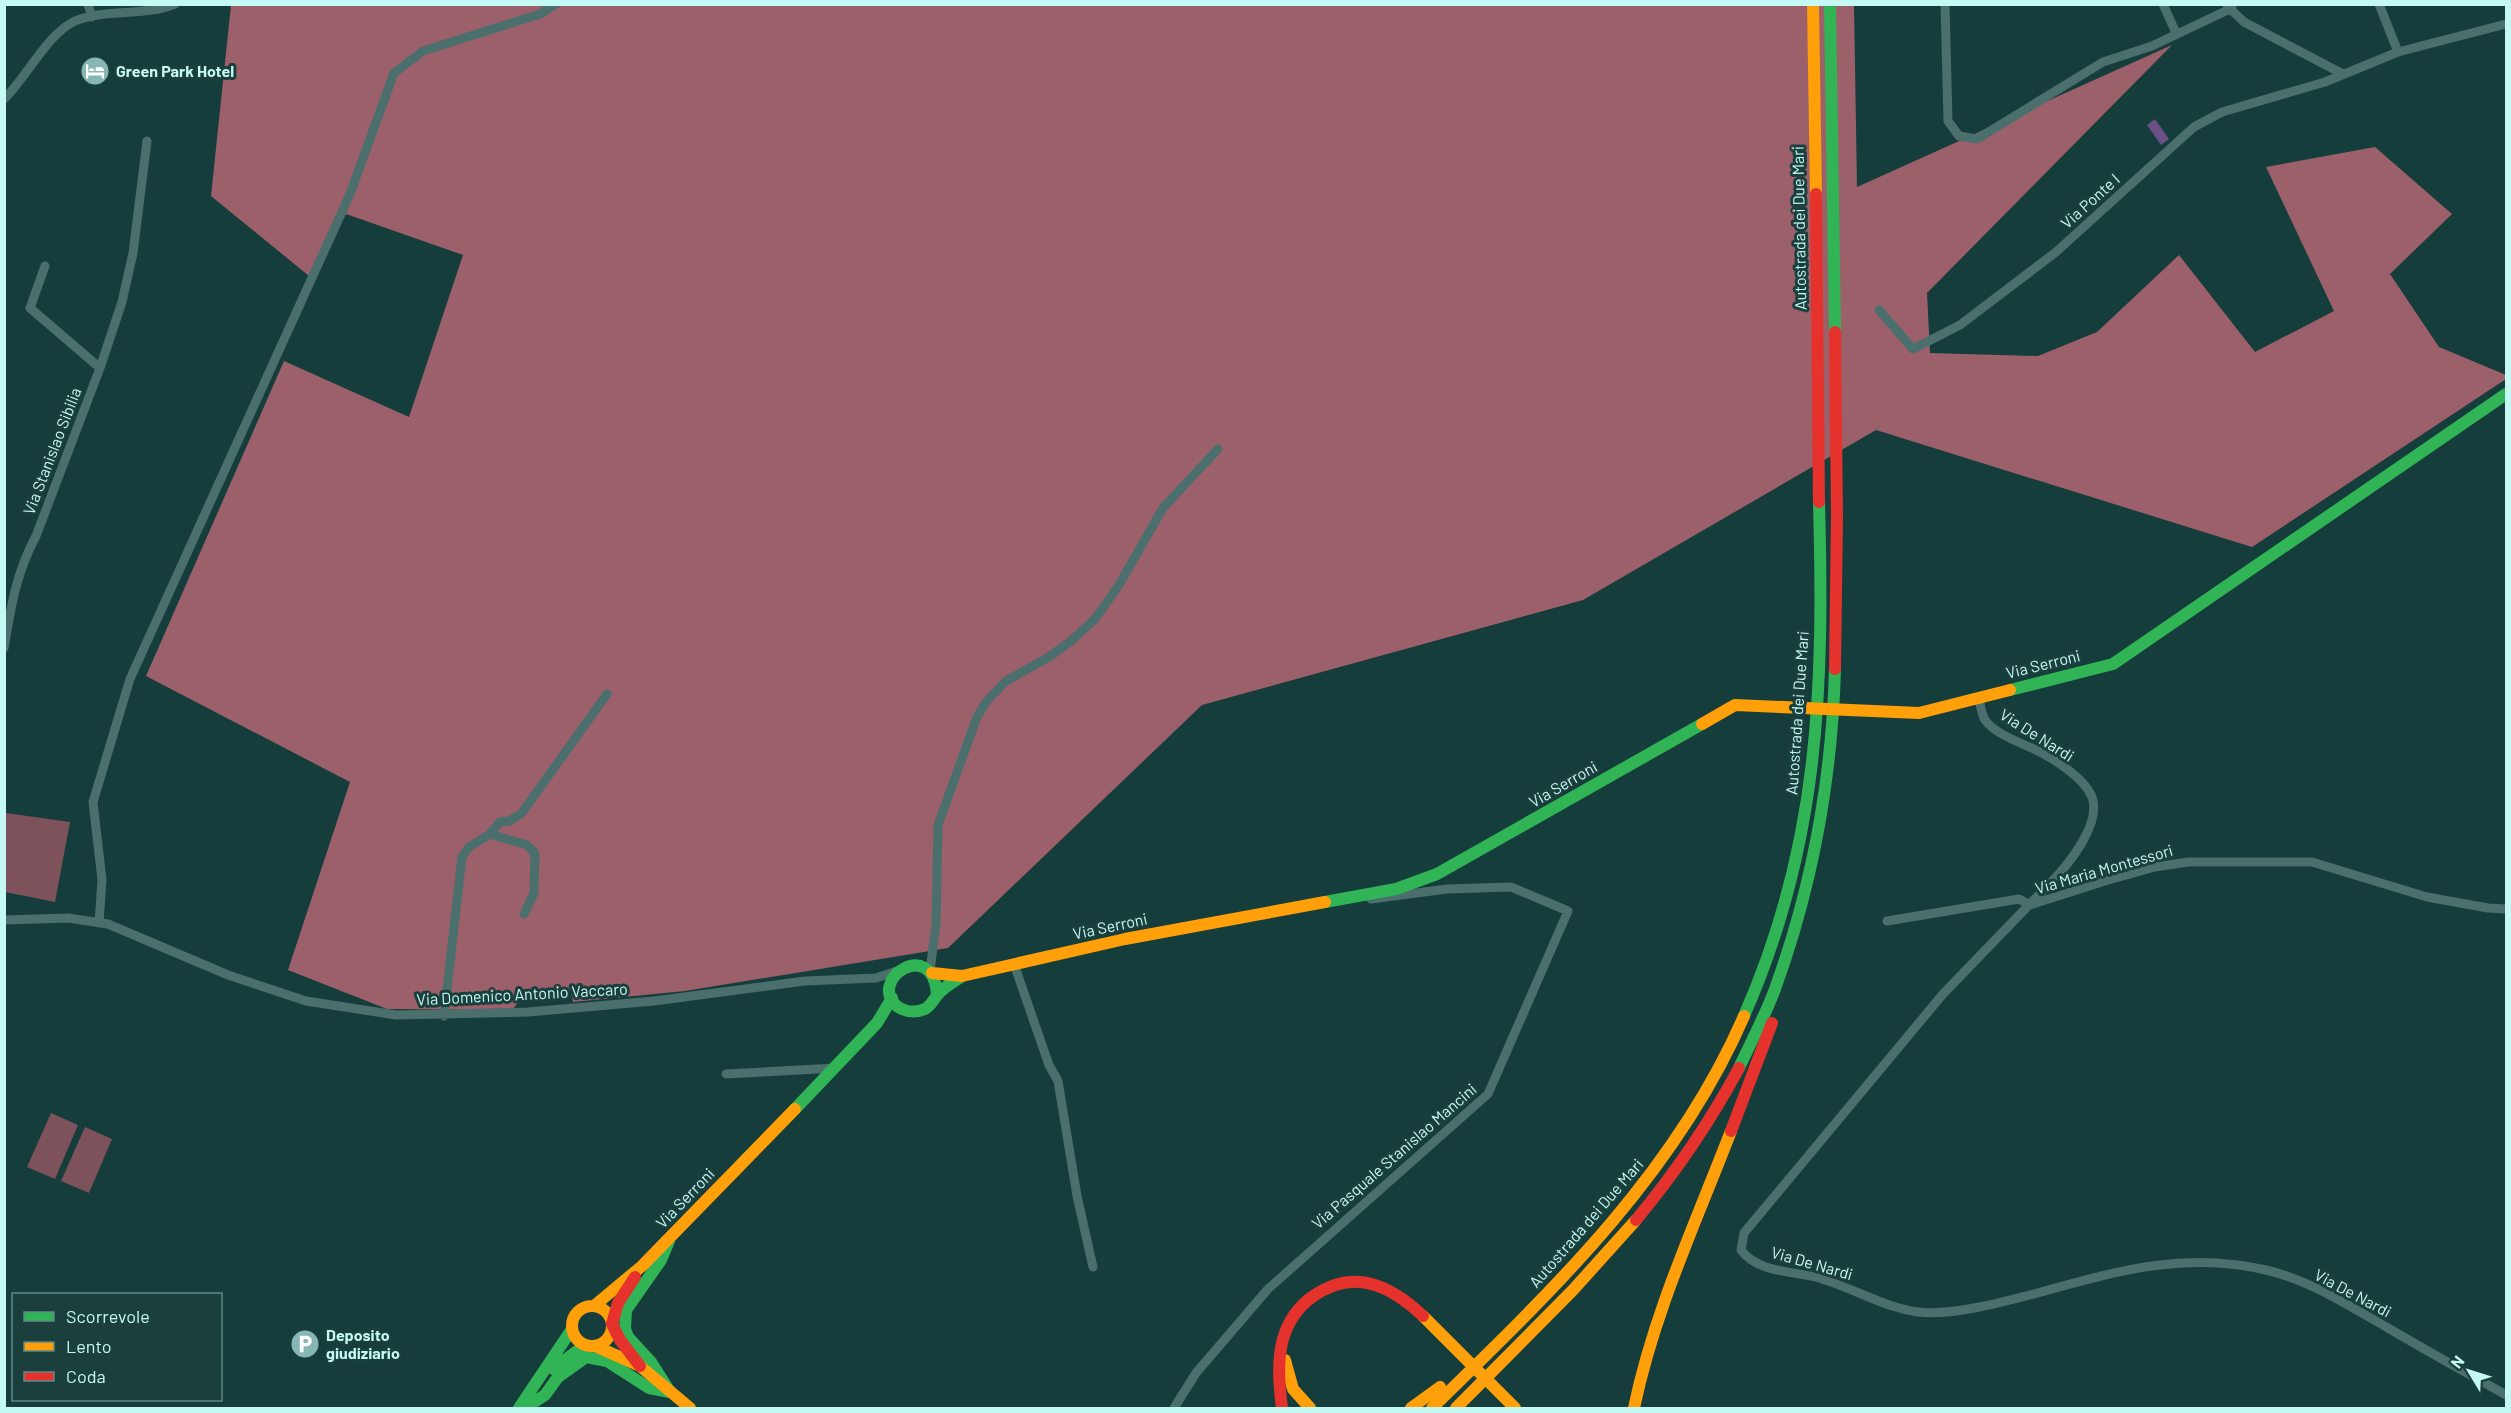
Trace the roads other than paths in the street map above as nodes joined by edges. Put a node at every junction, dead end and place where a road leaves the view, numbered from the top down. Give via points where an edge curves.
1 (88, 4) edge
2 (175, 4) edge
3 (556, 4) edge
4 (1813, 4) edge
5 (1830, 4) edge
6 (1945, 4) edge
7 (2163, 4) edge
8 (2379, 4) edge
9 (2229, 7) edge
10 (92, 17) junction
11 (2506, 24) edge
12 (2176, 33) junction
13 (2398, 52) junction
14 (2343, 74) junction
15 (4, 99) edge
16 (147, 141) dead end
17 (45, 266) dead end
18 (1879, 310) dead end
19 (100, 368) junction
20 (2506, 394) edge
21 (1218, 449) dead end
22 (4, 648) edge
23 (1836, 688) junction
24 (607, 694) dead end
25 (1979, 698) junction
26 (490, 834) junction
27 (1401, 893) junction
28 (2030, 905) junction
29 (2506, 909) edge
30 (524, 914) dead end
31 (4, 920) edge
32 (1887, 921) dead end
33 (99, 922) junction
34 (931, 954) junction
35 (915, 964) junction
36 (1014, 964) junction
37 (897, 971) junction
38 (931, 972) junction
39 (962, 976) junction
40 (876, 978) junction
41 (891, 995) junction
42 (937, 995) junction
43 (905, 1011) junction
44 (444, 1016) junction
45 (877, 1023) junction
46 (834, 1068) junction
47 (726, 1074) dead end
48 (1659, 1164) junction
49 (673, 1233) junction
50 (642, 1266) junction
51 (1093, 1267) dead end
52 (594, 1306) junction
53 (612, 1324) junction
54 (572, 1329) junction
55 (1284, 1338) junction
56 (590, 1345) junction
57 (640, 1366) junction
58 (538, 1382) junction
59 (670, 1392) junction
60 (2506, 1395) edge
61 (519, 1408) edge
62 (525, 1408) edge
63 (690, 1408) edge
64 (1174, 1408) edge
65 (1282, 1408) edge
66 (1310, 1408) edge
67 (1411, 1408) edge
68 (1432, 1408) edge
69 (1456, 1408) edge
70 (1515, 1408) edge
71 (1634, 1408) edge

1 - 10 street
2 - 10 street via 161,10
3 - 33 street via 540,14 423,51 394,73 350,194 130,679 93,802 102,880
4 - 48 main road, Autostrada dei Due Mari via 1819,686 1810,783 1779,927 1745,1016 1700,1103
5 - 23 main road, Autostrada dei Due Mari
6 - 12 street via 1948,121 1959,136 1977,140 2103,62 2152,46
7 - 12 street
8 - 13 street
9 - 12 street
9 - 14 street via 2244,22
10 - 15 street via 74,22 49,43
11 - 13 street, Via Ponte I
13 - 14 street, Via Ponte I
14 - 18 street, Via Ponte I via 2222,112 2194,128 2056,252 1960,325 1913,349
16 - 19 street, Via Stanislao Sibilia via 133,252 122,302
17 - 19 street via 30,308
19 - 22 street, Via Stanislao Sibilia via 36,536 23,560
20 - 25 main road, Via Serroni via 2114,664
21 - 34 street via 1163,508 1095,619 1057,651 1006,681 977,717 938,825 936,924
23 - 69 main road, Autostrada dei Due Mari via 1826,795 1809,883 1780,976 1739,1069 1695,1143 1618,1242 1551,1315
23 - 71 main road via 1839,746 1835,797 1818,886 1785,988 1653,1336
24 - 26 street via 521,814 500,822
25 - 27 main road, Via Serroni via 1919,712 1736,705
25 - 28 street, Via De Nardi via 1985,720 1995,729 2049,756 2076,777 2092,798 2093,812 2086,835 2074,857
26 - 30 street via 527,845 535,853 534,893
26 - 44 street via 462,856
27 - 36 main road, Via Serroni via 1125,939
27 - 64 street, Via Pasquale Stanislao Mancini via 1511,887 1568,911 1488,1094 1268,1288 1196,1373
28 - 29 street, Via Maria Montessori via 2177,864 2312,862 2427,897
28 - 32 street, Via Maria Montessori via 2019,899
28 - 60 street, Via De Nardi via 1943,994 1761,1211 1744,1233 1741,1250 1745,1256 1919,1312 1998,1303 2145,1265 2207,1262 2267,1270 2321,1290
31 - 33 street, Via Domenico Antonio Vaccaro via 68,918
33 - 44 street, Via Domenico Antonio Vaccaro via 228,975 306,1001 396,1016
34 - 35 street
34 - 38 street
35 - 37 main road
35 - 38 main road, Via Serroni
36 - 39 main road, Via Serroni
36 - 51 street via 1058,1081
37 - 40 street, Via Domenico Antonio Vaccaro
37 - 41 main road, Via Serroni via 890,984
38 - 39 main road, Via Serroni
38 - 42 main road
39 - 42 main road, Via Serroni
40 - 41 street
40 - 44 street, Via Domenico Antonio Vaccaro via 805,981 654,1001
41 - 43 main road
41 - 45 main road, Via Serroni
42 - 43 main road, Via Serroni via 921,1011
43 - 45 main road, Via Serroni
45 - 46 main road, Via Serroni
46 - 47 street
46 - 49 main road, Via Serroni
48 - 67 main road via 1477,1352
48 - 68 main road, Autostrada dei Due Mari via 1573,1267
49 - 50 main road, Via Serroni
49 - 59 main road via 661,1260 626,1310 625,1329
50 - 52 main road
50 - 53 main road via 618,1303
52 - 53 main road via 606,1312
52 - 54 main road via 578,1312
53 - 56 main road via 606,1340
53 - 57 main road
54 - 56 main road via 576,1339
54 - 58 main road
55 - 65 main road via 1278,1368
55 - 66 main road via 1288,1377 1299,1398
55 - 70 main road via 1294,1314 1330,1285 1356,1281 1378,1284 1395,1293
56 - 57 main road
56 - 58 main road via 566,1357
57 - 59 main road
58 - 61 main road
59 - 62 main road via 649,1388 607,1361 586,1357
59 - 63 main road

